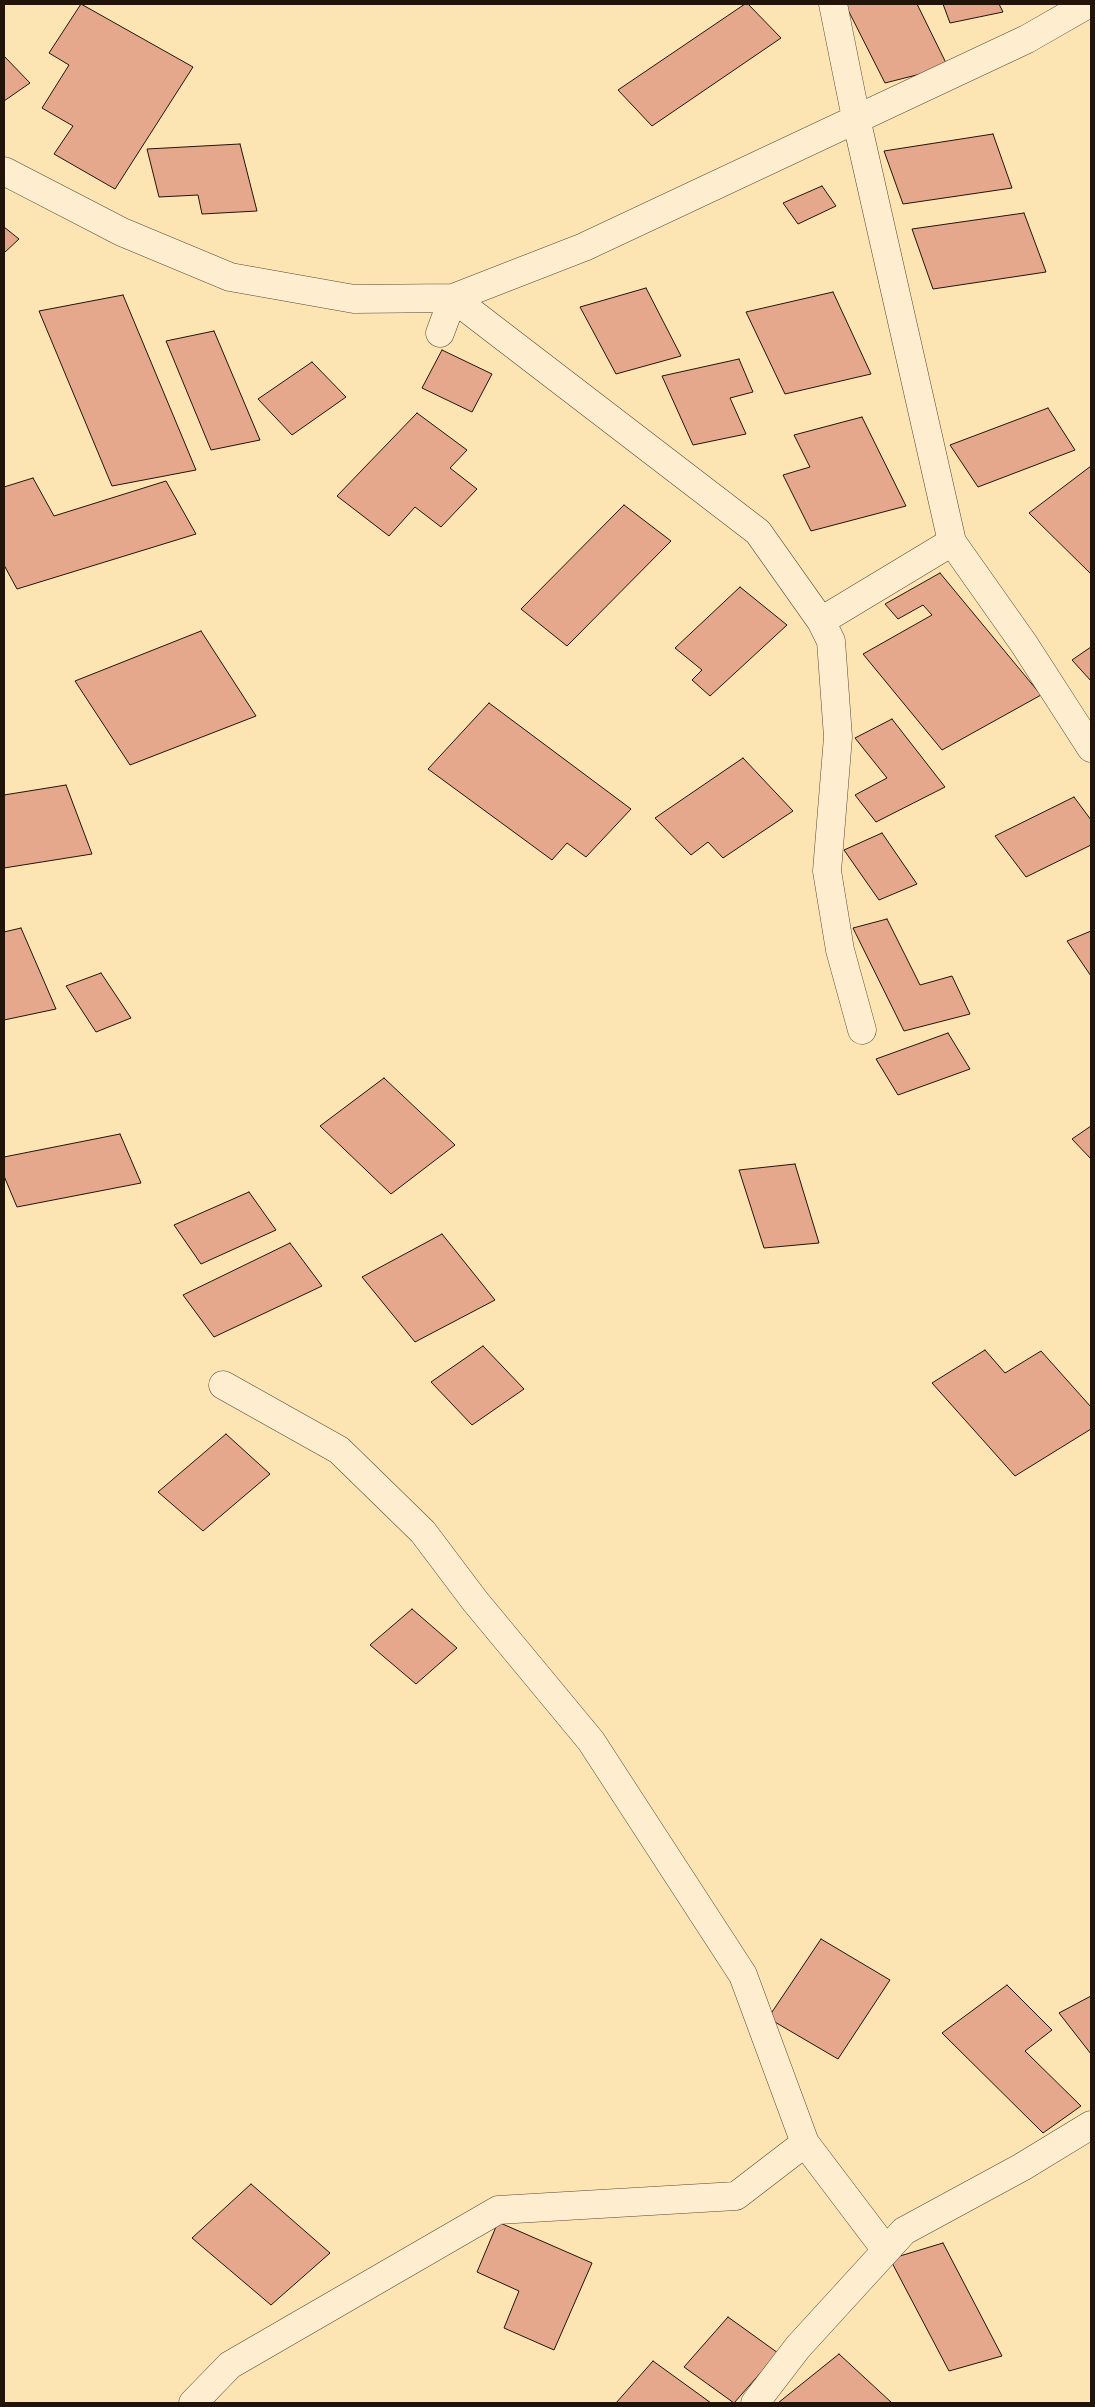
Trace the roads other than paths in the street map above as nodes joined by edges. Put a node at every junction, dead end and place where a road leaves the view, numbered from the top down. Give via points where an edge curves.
1 (833, 4) edge
2 (1088, 4) edge
3 (856, 118) junction
4 (4, 171) edge
5 (453, 298) junction
6 (440, 333) dead end
7 (952, 542) junction
8 (822, 621) junction
9 (1091, 748) edge
10 (862, 1030) dead end
11 (223, 1385) dead end
12 (1091, 2125) edge
13 (805, 2143) junction
14 (886, 2250) junction
15 (193, 2403) edge
16 (756, 2403) edge

1 - 3 street
2 - 3 street via 1026,39
3 - 5 street via 584,247
3 - 7 street
4 - 5 street via 122,232 230,278 354,299
5 - 6 street
5 - 8 street via 758,532
7 - 8 street
7 - 9 street via 1024,644
8 - 10 street via 831,642 838,737 828,871 840,950
11 - 13 street via 340,1450 423,1532 475,1601 591,1740 743,1975
12 - 14 street via 1022,2167 904,2231
13 - 14 street
13 - 15 street via 736,2196 498,2210 230,2365
14 - 16 street via 798,2347

